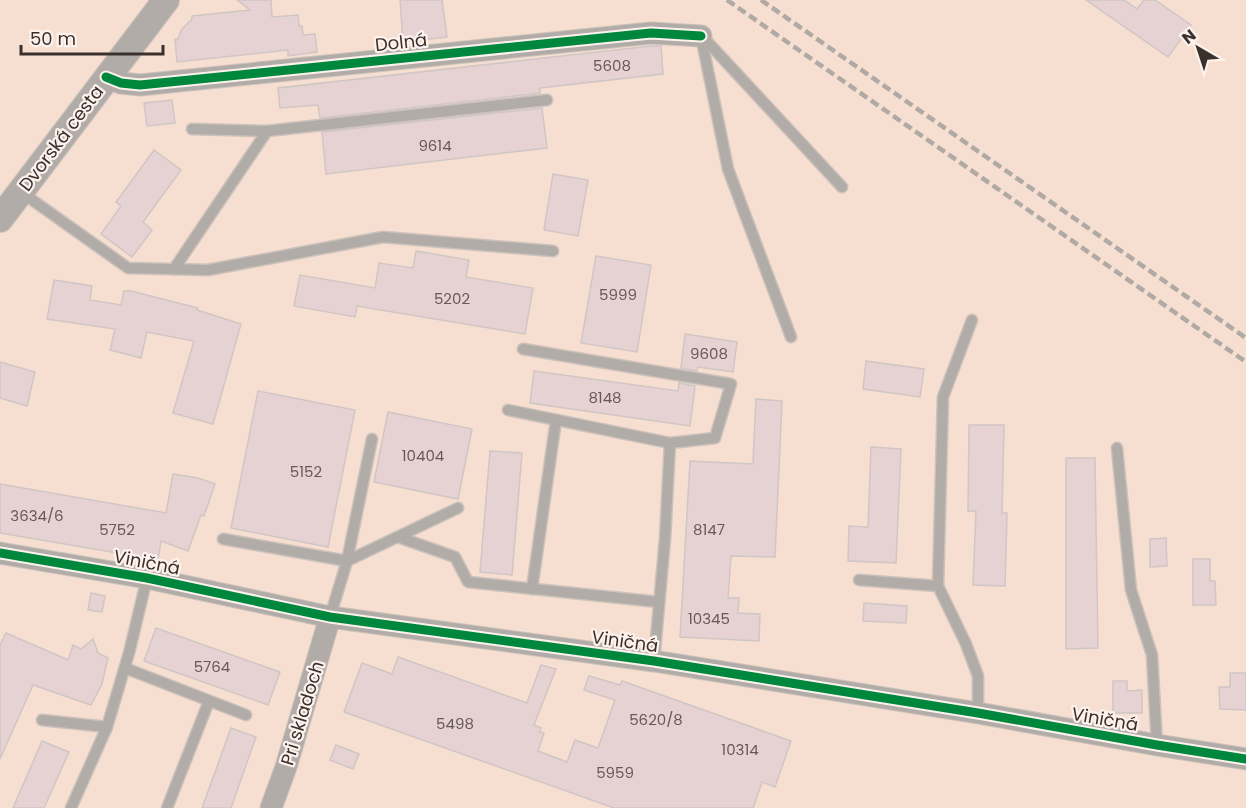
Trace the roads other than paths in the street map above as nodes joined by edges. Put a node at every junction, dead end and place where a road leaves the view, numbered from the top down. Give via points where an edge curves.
1 (166, 0) edge
2 (701, 36) junction
3 (106, 77) junction
4 (547, 100) dead end
5 (192, 129) dead end
6 (267, 131) junction
7 (842, 188) dead end
8 (21, 192) junction
9 (0, 219) edge
10 (553, 251) dead end
11 (174, 269) junction
12 (972, 320) dead end
13 (791, 337) dead end
14 (523, 349) dead end
15 (508, 410) dead end
16 (556, 420) junction
17 (372, 439) dead end
18 (670, 443) junction
19 (1117, 448) dead end
20 (458, 508) dead end
21 (398, 537) junction
22 (223, 539) dead end
23 (0, 553) edge
24 (347, 561) junction
25 (147, 578) junction
26 (859, 580) dead end
27 (938, 586) junction
28 (532, 589) junction
29 (659, 602) junction
30 (330, 617) junction
31 (654, 661) junction
32 (125, 668) junction
33 (209, 701) junction
34 (978, 712) junction
35 (246, 715) dead end
36 (42, 720) dead end
37 (107, 727) junction
38 (1157, 746) junction
39 (1246, 759) edge
40 (71, 808) edge
41 (167, 808) edge
42 (271, 808) edge

1 - 3 street, Dvorská cesta
2 - 3 street, Dolná via 651,33 140,86
2 - 7 lane
2 - 13 lane via 728,169
3 - 8 street, Dvorská cesta
4 - 6 lane
5 - 6 lane
6 - 11 lane
8 - 9 street, Dvorská cesta
8 - 11 lane via 128,268
10 - 11 lane via 383,237 208,270
12 - 27 lane via 943,398
14 - 18 lane via 731,384 715,438
15 - 16 lane
16 - 18 lane
16 - 28 lane
17 - 24 lane
18 - 29 lane
19 - 38 lane via 1131,590 1152,655
20 - 21 lane
21 - 24 lane
21 - 28 lane via 455,557 468,582
22 - 24 lane
23 - 25 street, Viničná
24 - 30 lane
25 - 30 street, Viničná
25 - 32 lane
26 - 27 lane
27 - 34 lane via 978,676
28 - 29 lane
29 - 31 lane
30 - 31 street, Viničná
30 - 42 street, Pri skladoch
31 - 34 street, Viničná
32 - 33 lane
32 - 37 lane
33 - 35 lane
33 - 41 lane
34 - 38 street, Viničná
36 - 37 lane
37 - 40 lane
38 - 39 street, Viničná

